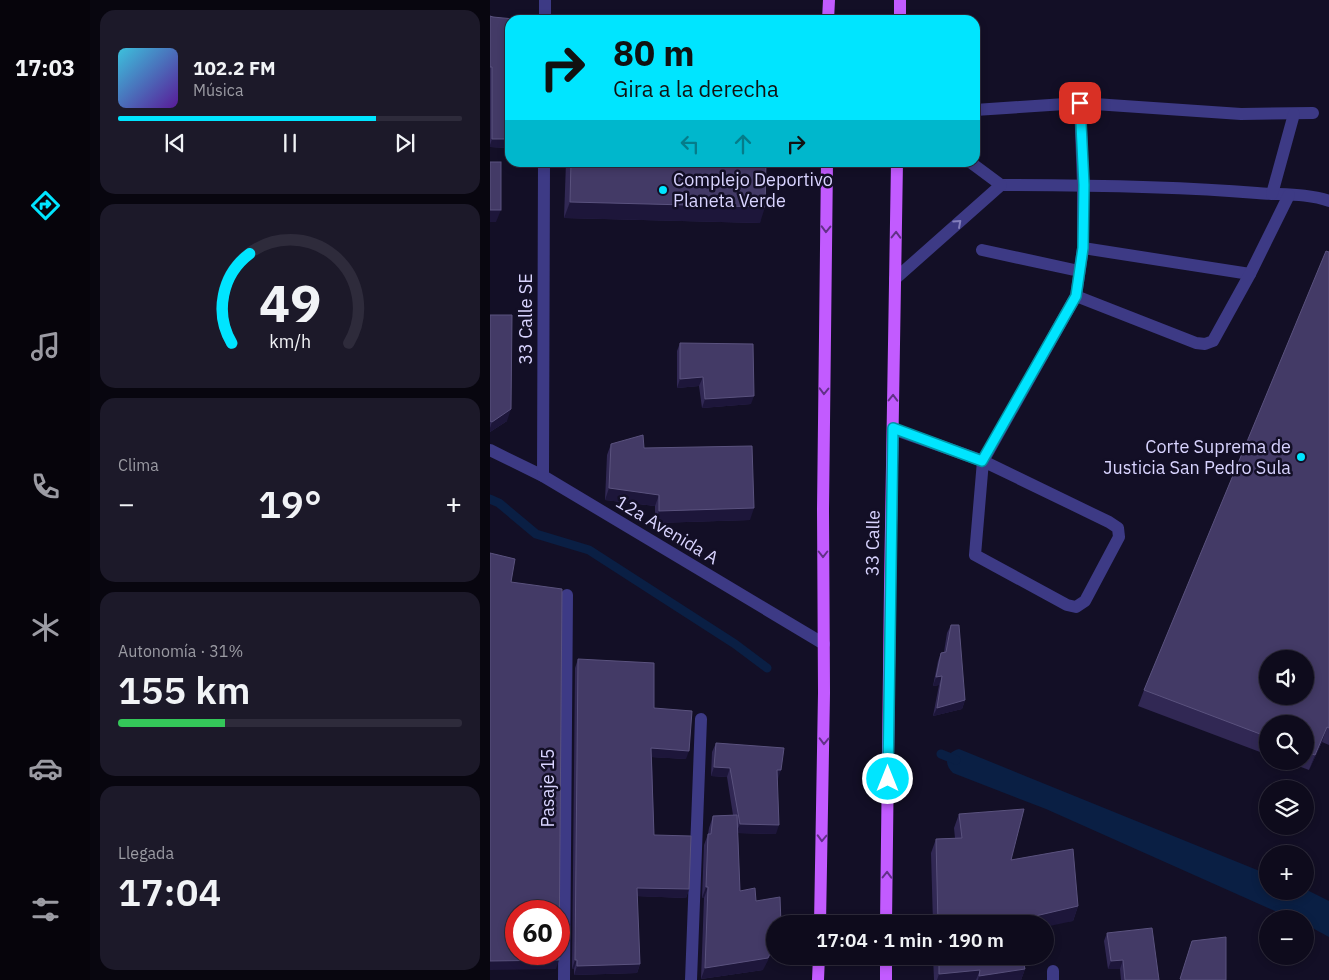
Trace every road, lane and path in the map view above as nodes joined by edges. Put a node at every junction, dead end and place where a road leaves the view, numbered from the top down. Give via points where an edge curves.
1 (545, 0) edge
2 (829, 0) edge
3 (900, 0) edge
4 (545, 15) edge
5 (828, 15) edge
6 (900, 15) edge
7 (1080, 103) junction
8 (980, 110) edge
9 (1313, 113) dead end
10 (1294, 114) junction
11 (544, 167) edge
12 (827, 167) edge
13 (897, 167) edge
14 (977, 167) edge
15 (1001, 185) junction
16 (1084, 185) junction
17 (1272, 194) junction
18 (1289, 195) junction
19 (1329, 201) edge
20 (1083, 248) junction
21 (982, 250) dead end
22 (1080, 271) junction
23 (1250, 274) junction
24 (895, 279) junction
25 (1076, 296) junction
26 (893, 428) junction
27 (490, 450) edge
28 (982, 461) junction
29 (543, 476) junction
30 (568, 596) dead end
31 (824, 644) junction
32 (701, 719) dead end
33 (820, 915) edge
34 (886, 915) edge
35 (819, 965) edge
36 (886, 965) edge
37 (564, 980) edge
38 (690, 980) edge
39 (818, 980) edge
40 (886, 980) edge

1 - 4 street
2 - 5 main road
3 - 6 main road
7 - 8 street
7 - 10 street via 1241,114
7 - 16 street
9 - 10 street
10 - 17 street
11 - 29 street, 33 Calle SE
12 -> 31 main road
24 -> 13 main road, 33 Calle
14 - 15 street
15 - 16 street
24 -> 15 street
16 - 17 street
16 - 20 street
17 - 18 street
18 - 19 street
18 - 23 street
20 - 22 street
20 - 23 street
21 - 22 street
22 - 25 street
23 - 25 street via 1213,341 1204,344
26 -> 24 main road, 33 Calle
25 - 28 street
26 - 28 street
34 -> 26 main road, 33 Calle
27 - 29 street, 12a Avenida A
28 - 28 street via 1118,528 1119,537 1085,602 1076,607 1067,605 975,555
29 - 31 street, 12a Avenida A
30 - 37 street, Pasaje 15
31 -> 33 main road
32 - 38 street
35 - 39 main road
36 - 40 main road

